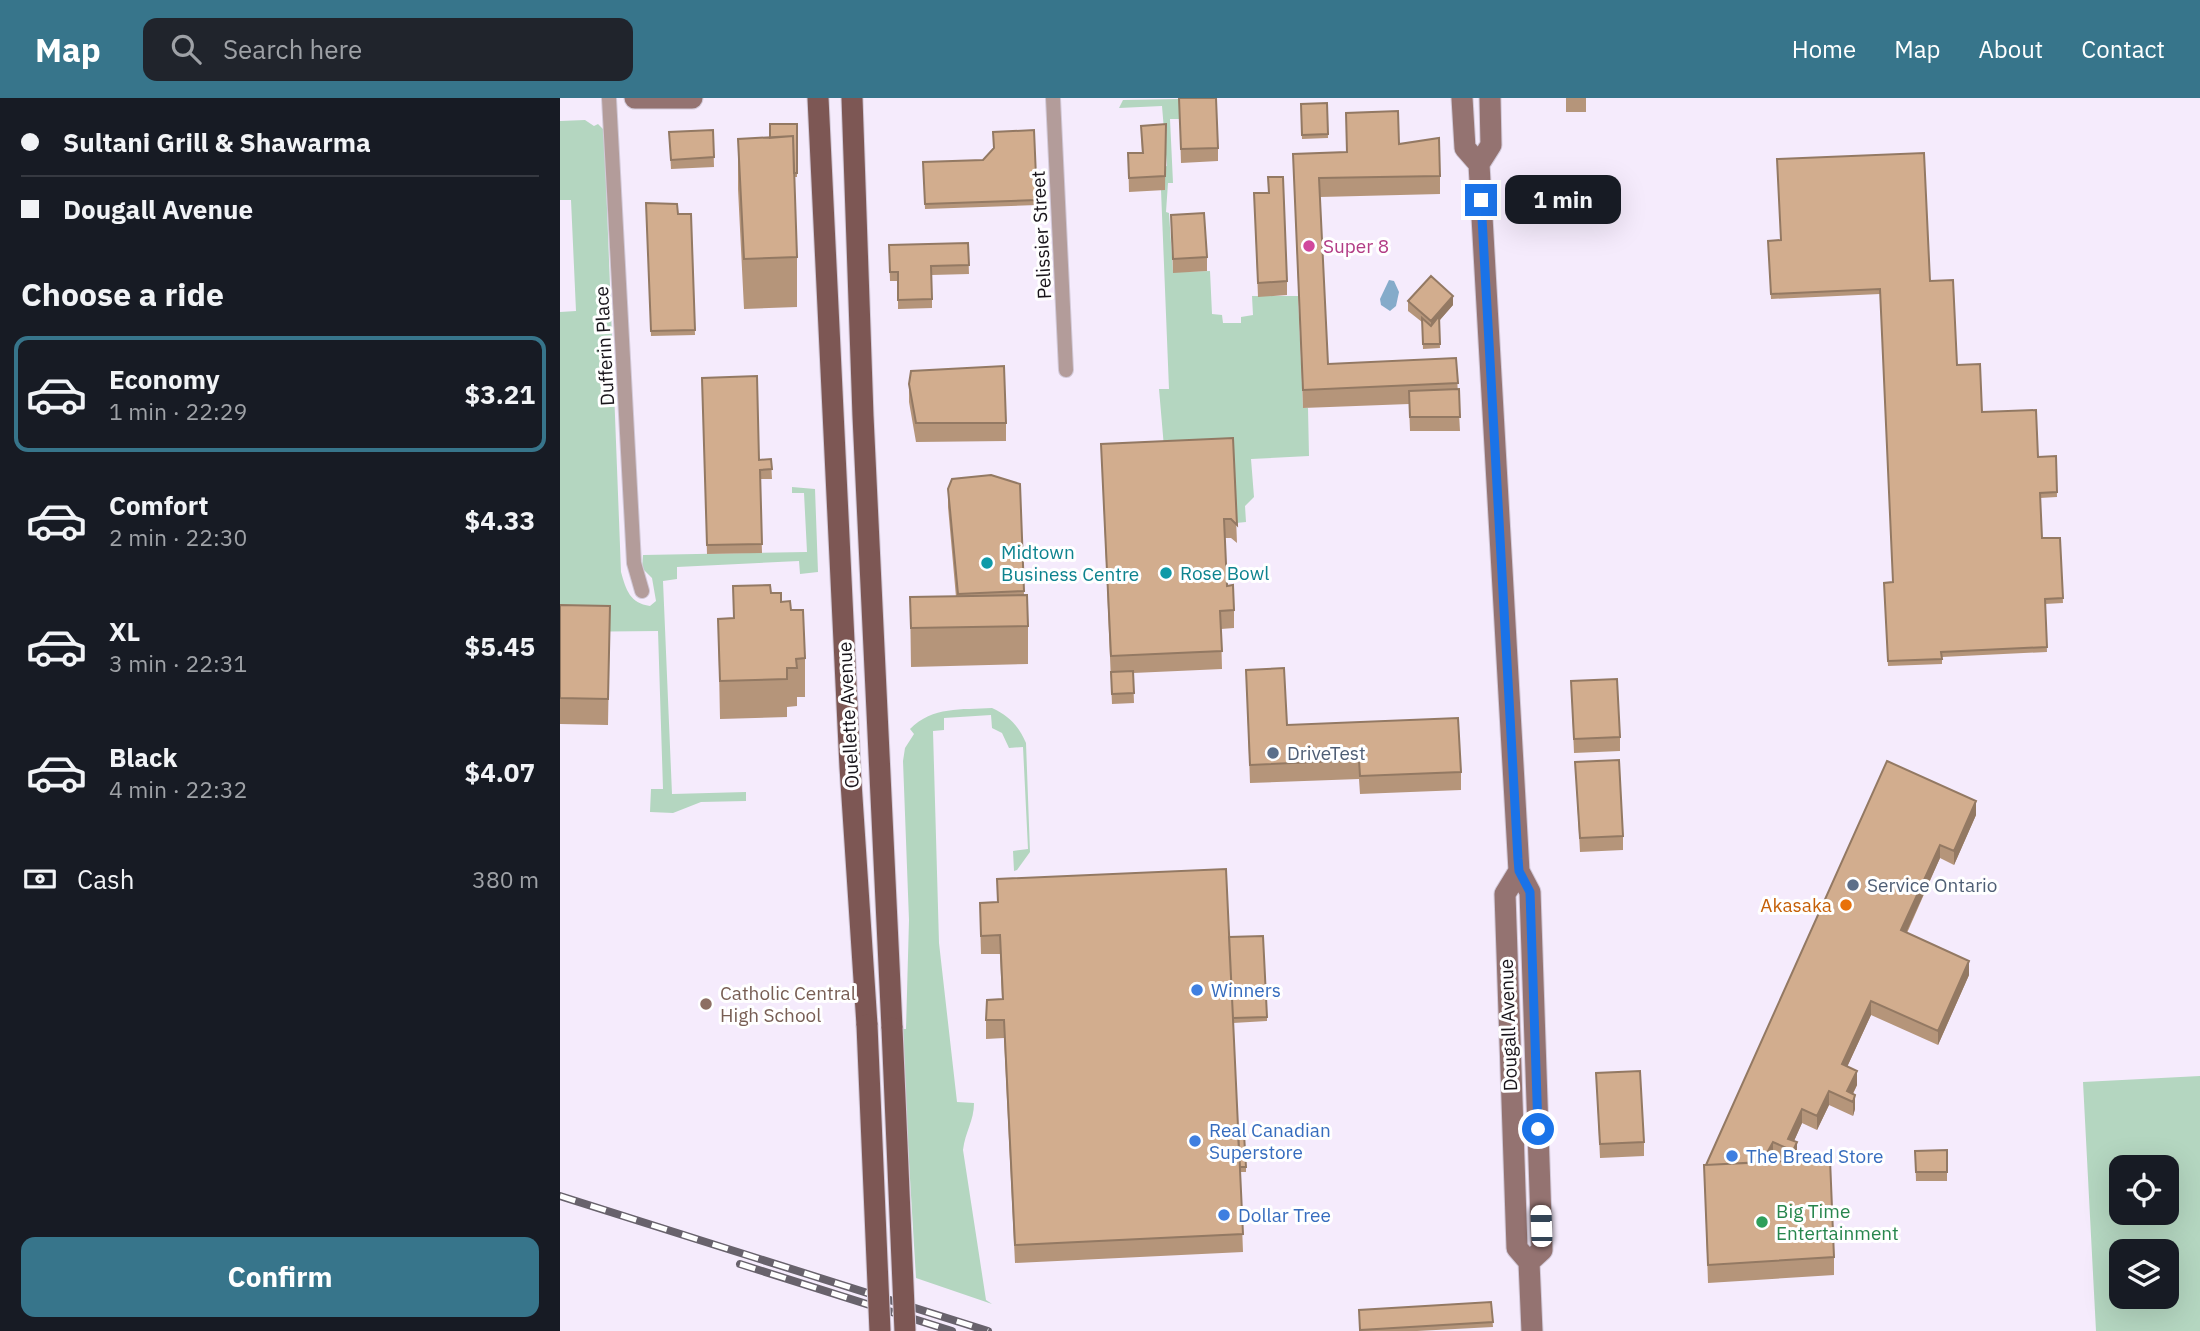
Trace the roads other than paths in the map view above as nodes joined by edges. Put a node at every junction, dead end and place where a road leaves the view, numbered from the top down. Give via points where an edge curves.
1 (610, 98) edge
2 (635, 98) edge
3 (692, 98) edge
4 (818, 98) edge
5 (852, 98) edge
6 (1053, 98) edge
7 (1462, 98) edge
8 (1490, 98) edge
9 (1479, 164) junction
10 (1066, 370) dead end
11 (642, 591) dead end
12 (880, 1331) edge
13 (905, 1331) edge
14 (1532, 1331) edge

1 - 11 street, Dufferin Place via 634,563
2 - 3 street
4 - 12 main road, Ouellette Avenue, bridge
5 - 13 main road, Ouellette Avenue, bridge
6 - 10 street, Pelissier Street
7 - 9 street, Dougall Avenue via 1465,148
8 - 9 street, Dougall Avenue via 1491,145
9 - 14 street, Dougall Avenue via 1519,871 1530,892 1542,1250 1528,1262

